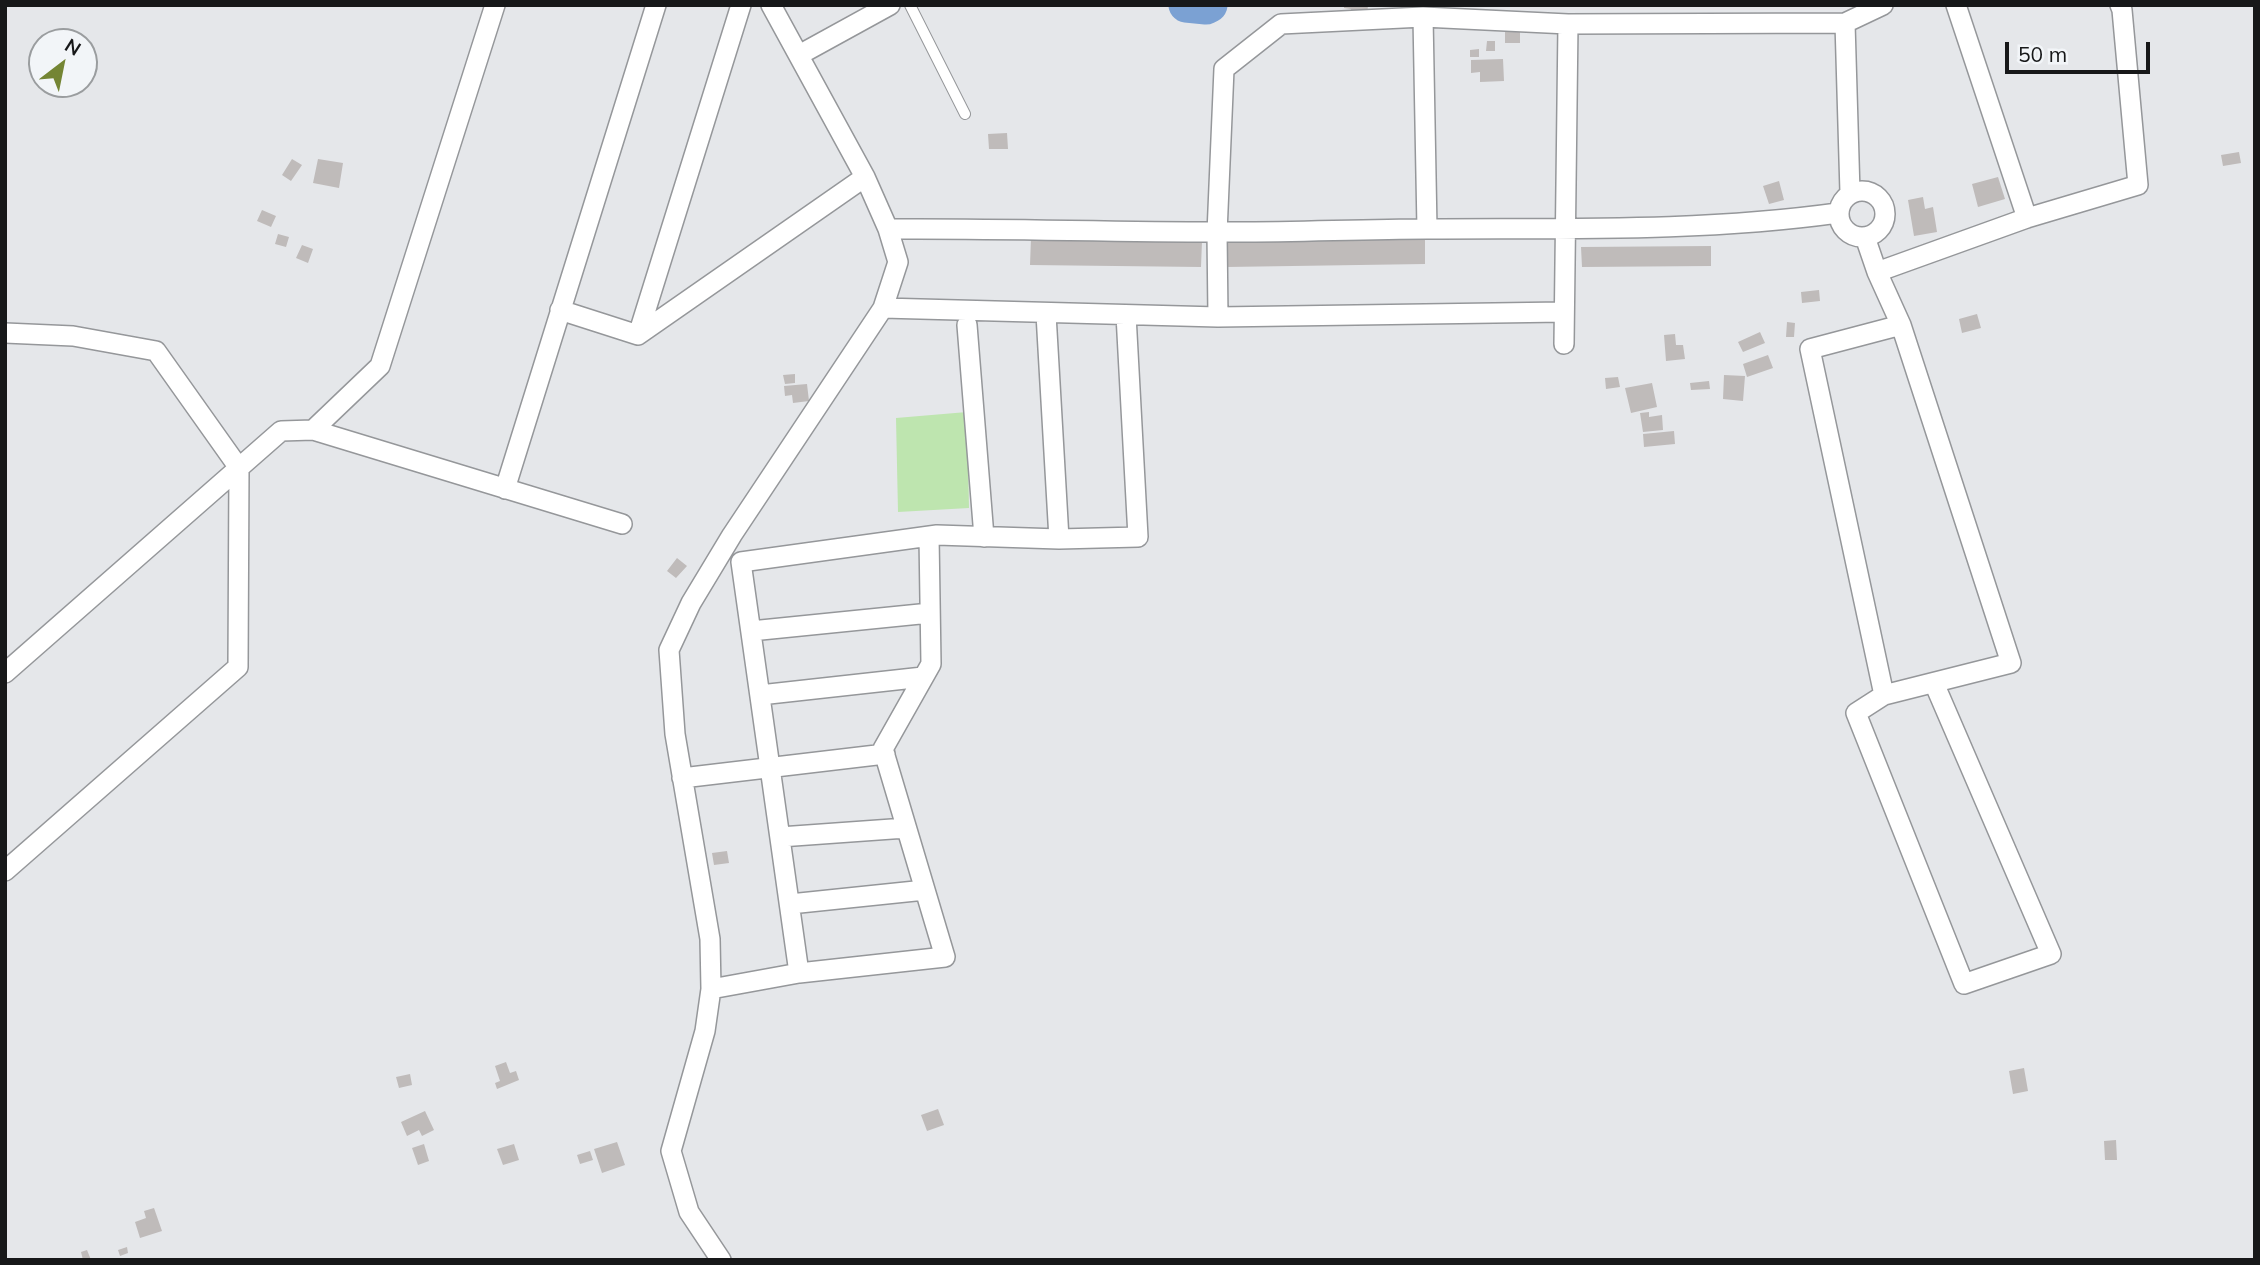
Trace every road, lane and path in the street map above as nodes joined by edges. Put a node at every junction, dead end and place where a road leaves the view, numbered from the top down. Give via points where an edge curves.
1 (495, 5) edge
2 (656, 5) edge
3 (741, 5) edge
4 (771, 5) edge
5 (890, 5) edge
6 (910, 5) edge
7 (1883, 5) edge
8 (1956, 5) edge
9 (2120, 5) edge
10 (1423, 17) junction
11 (1845, 23) junction
12 (1568, 24) junction
13 (799, 55) junction
14 (965, 114) dead end
15 (864, 177) junction
16 (1850, 193) junction
17 (1838, 213) junction
18 (2027, 218) junction
19 (888, 229) junction
20 (1427, 229) junction
21 (1566, 229) junction
22 (1217, 233) junction
23 (1866, 237) junction
24 (1877, 272) junction
25 (883, 308) junction
26 (559, 310) junction
27 (1563, 312) junction
28 (1046, 314) junction
29 (1126, 315) junction
30 (1218, 317) junction
31 (967, 325) dead end
32 (1900, 325) junction
33 (5, 333) edge
34 (638, 335) junction
35 (1563, 344) dead end
36 (313, 430) junction
37 (239, 468) junction
38 (505, 488) junction
39 (622, 524) dead end
40 (929, 537) junction
41 (984, 537) junction
42 (1059, 539) junction
43 (930, 613) junction
44 (751, 631) junction
45 (5, 673) edge
46 (923, 677) junction
47 (1934, 683) junction
48 (760, 695) junction
49 (1884, 695) junction
50 (885, 754) junction
51 (770, 766) junction
52 (682, 778) junction
53 (906, 828) junction
54 (780, 837) junction
55 (5, 871) edge
56 (925, 890) junction
57 (790, 904) junction
58 (799, 973) junction
59 (711, 989) junction
60 (722, 1260) edge

1 - 36 street via 380,366
2 - 26 street
3 - 34 street
4 - 13 street
5 - 13 street
6 - 14 lane
7 - 11 street
8 - 18 street
9 - 18 street via 2138,185
10 - 12 street
10 - 20 street
10 - 22 street via 1282,24 1224,69
11 - 12 street
11 - 16 street
12 - 21 street
13 - 15 street
15 - 19 street
15 - 34 street
16 - 17 street
16 - 23 street via 1873,194 1884,206 1879,229
17 - 21 street via 1707,226
17 - 23 street via 1843,228
18 - 24 street
19 - 22 street
19 - 25 street via 898,262
20 - 21 street
20 - 22 street
21 - 27 street
22 - 30 street
23 - 24 street
24 - 32 street
25 - 28 street
25 - 52 street via 733,535 668,650
26 - 34 street
26 - 38 street
27 - 30 street
27 - 35 street
28 - 29 street
28 - 42 street
29 - 30 street
29 - 42 street via 1138,537
31 - 41 street
32 - 47 street via 2011,663
32 - 49 street via 1810,349
33 - 37 street via 73,336 156,351
36 - 37 street via 281,431
36 - 38 street
37 - 45 street
37 - 55 street via 238,667
38 - 39 street
40 - 41 street
40 - 43 street
40 - 44 street via 741,562
41 - 42 street
43 - 44 street
43 - 46 street via 930,664
44 - 48 street
46 - 48 street
46 - 50 street via 883,750
47 - 49 street
47 - 49 street via 2051,954 1964,984 1856,713
48 - 51 street
50 - 51 street
50 - 53 street
51 - 52 street
51 - 54 street
52 - 59 street via 710,939
53 - 54 street
53 - 56 street
54 - 57 street
56 - 57 street
56 - 58 street via 945,957
57 - 58 street
58 - 59 street
59 - 60 street via 705,1031 671,1151 689,1212

